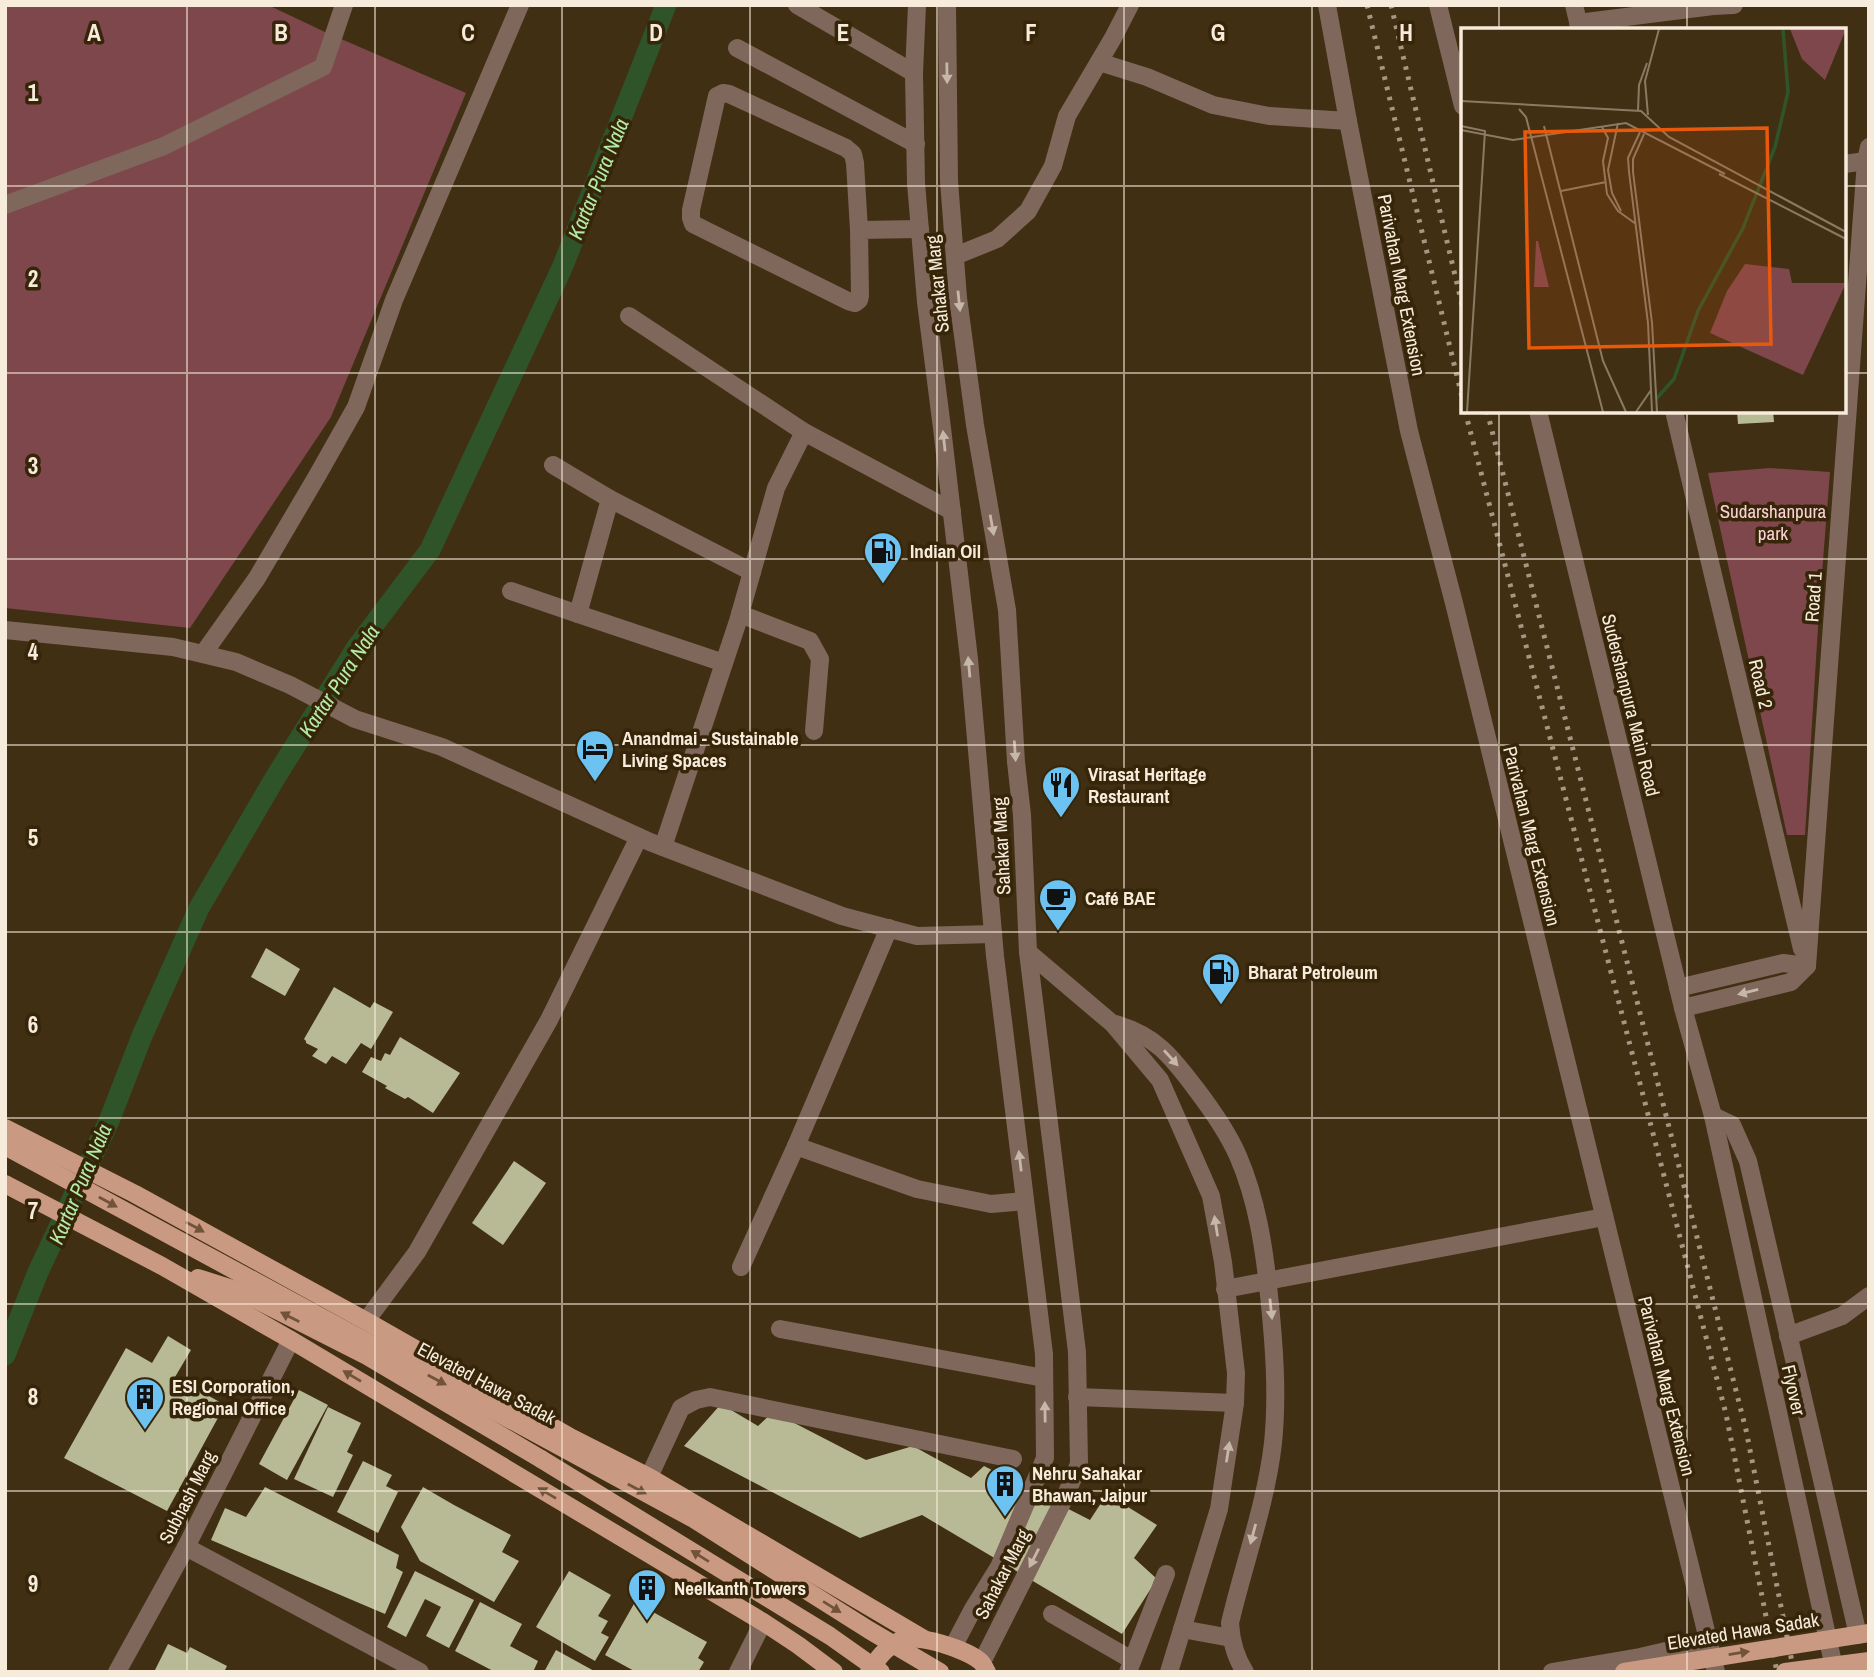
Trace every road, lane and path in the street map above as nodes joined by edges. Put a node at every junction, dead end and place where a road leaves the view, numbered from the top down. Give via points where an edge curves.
1 (344, 5) edge
2 (520, 5) edge
3 (797, 5) edge
4 (917, 5) edge
5 (947, 5) edge
6 (1130, 5) edge
7 (1327, 5) edge
8 (1438, 5) edge
9 (1574, 5) edge
10 (1734, 5) edge
11 (1579, 27) edge
12 (737, 48) dead end
13 (1099, 62) junction
14 (914, 73) junction
15 (1461, 98) edge
16 (1348, 121) junction
17 (916, 144) junction
18 (1867, 154) edge
19 (1846, 162) edge
20 (5, 205) edge
21 (920, 229) junction
22 (859, 230) junction
23 (955, 256) junction
24 (629, 316) dead end
25 (1538, 413) edge
26 (1674, 413) edge
27 (804, 432) junction
28 (553, 465) dead end
29 (610, 499) junction
30 (952, 510) junction
31 (752, 572) junction
32 (511, 591) dead end
33 (578, 614) junction
34 (740, 614) junction
35 (5, 630) edge
36 (203, 654) junction
37 (724, 663) junction
38 (814, 731) dead end
39 (639, 837) junction
40 (663, 847) junction
41 (889, 928) junction
42 (993, 934) junction
43 (1028, 952) junction
44 (1807, 967) junction
45 (1678, 988) junction
46 (1683, 1008) junction
47 (1114, 1024) junction
48 (1713, 1116) junction
49 (5, 1128) edge
50 (5, 1146) edge
51 (796, 1146) junction
52 (7, 1188) edge
53 (1025, 1201) junction
54 (1604, 1217) junction
55 (162, 1266) junction
56 (741, 1267) dead end
57 (1268, 1282) junction
58 (1225, 1289) junction
59 (1869, 1296) edge
60 (366, 1321) junction
61 (780, 1329) dead end
62 (1788, 1336) junction
63 (291, 1340) junction
64 (1044, 1378) junction
65 (1077, 1397) junction
66 (1235, 1403) junction
67 (1013, 1459) dead end
68 (649, 1477) junction
69 (186, 1547) junction
70 (1167, 1574) dead end
71 (1052, 1614) dead end
72 (762, 1622) junction
73 (1182, 1629) junction
74 (1863, 1634) edge
75 (1231, 1638) junction
76 (925, 1639) junction
77 (1709, 1641) junction
78 (953, 1647) junction
79 (1869, 1661) edge
80 (1130, 1666) edge
81 (984, 1667) edge
82 (117, 1672) edge
83 (419, 1672) edge
84 (738, 1672) edge
85 (834, 1672) edge
86 (869, 1672) edge
87 (881, 1672) edge
88 (940, 1672) edge
89 (1169, 1672) edge
90 (1245, 1672) edge
91 (1552, 1672) edge
92 (1624, 1672) edge
93 (1716, 1672) edge
94 (1785, 1672) edge
95 (1835, 1672) edge

1 - 20 street via 323,67 164,146
2 - 36 street via 394,300 356,407 257,578
3 - 14 street
4 - 14 street, Sahakar Marg
5 -> 23 street, Sahakar Marg via 949,181
6 - 13 street
7 - 16 street, Parivahan Marg Extension
8 - 15 street
9 - 11 street
10 - 11 street
12 - 17 street
13 - 16 street via 1213,105 1269,116
13 - 23 street via 1067,116 1052,166 1028,211 997,239
14 - 17 street, Sahakar Marg
16 - 54 street, Parivahan Marg Extension via 1409,431
17 - 21 street, Sahakar Marg
18 - 19 street
18 - 44 street, Road 1
21 - 22 street
30 -> 21 street, Sahakar Marg
22 - 22 street via 860,296 855,303 694,223 691,210 717,96 729,94 853,154
23 -> 43 street, Sahakar Marg via 975,425 1007,610
24 - 27 street
25 - 45 street, Sudershanpura Main Road
26 - 44 street, Road 2
27 - 30 street
27 - 31 street via 776,488
28 - 29 street
29 - 31 street
29 - 33 street
42 -> 30 street, Sahakar Marg
31 - 34 street
32 - 33 street
33 - 37 street
34 - 37 street
34 - 38 street via 810,641 820,659
35 - 36 street
36 - 39 street via 236,662 290,685 355,719 442,747
37 - 40 street
39 - 40 street
39 - 60 street via 549,1020 418,1252
40 - 41 street via 842,916
41 - 42 street via 917,936
41 - 51 street
53 -> 42 street, Sahakar Marg
43 - 47 street
43 - 65 street, Sahakar Marg via 1077,1352
44 - 45 street via 1783,963
44 -> 46 street via 1791,982
45 - 46 street, Sudershanpura Main Road
46 - 48 street, Sudershanpura Main Road
47 -> 57 street via 1133,1029 1166,1051 1222,1124 1257,1214
58 -> 47 street via 1211,1196 1160,1080
48 - 62 street via 1732,1125 1748,1161
48 - 95 street, Flyover, bridge
49 -> 60 main road
50 -> 88 main road, Elevated Hawa Sadak, bridge via 692,1518
51 - 53 street via 917,1189 991,1204
51 - 56 street
52 - 55 main road
53 - 64 street, Sahakar Marg
54 - 57 street
54 - 77 street, Parivahan Marg Extension
55 - 63 main road
87 -> 55 main road, Elevated Hawa Sadak, bridge via 831,1636 541,1458 355,1350 239,1291
57 - 58 street
57 -> 75 street via 1274,1342 1273,1441 1230,1623
58 - 66 street via 1236,1373
59 - 62 street via 1842,1316
60 - 68 main road
61 - 64 street
62 - 74 street
63 - 69 street, Subhash Marg
72 -> 63 main road
78 -> 64 street, Sahakar Marg via 999,1567 1045,1458
65 - 66 street
65 -> 81 street, Sahakar Marg via 1079,1464
73 -> 66 street via 1219,1509
67 - 68 street via 710,1397 681,1408
68 - 76 main road
69 - 82 street, Subhash Marg
69 - 83 street
70 - 80 street
71 - 80 street
72 - 84 street
72 - 85 main road
73 - 75 street
73 - 89 street
92 -> 74 main road, Elevated Hawa Sadak, bridge
75 - 90 street
76 - 78 main road
76 - 86 main road via 902,1639 886,1648
77 - 91 street
77 - 93 street, Parivahan Marg Extension
78 - 81 main road
79 - 94 main road, bridge

